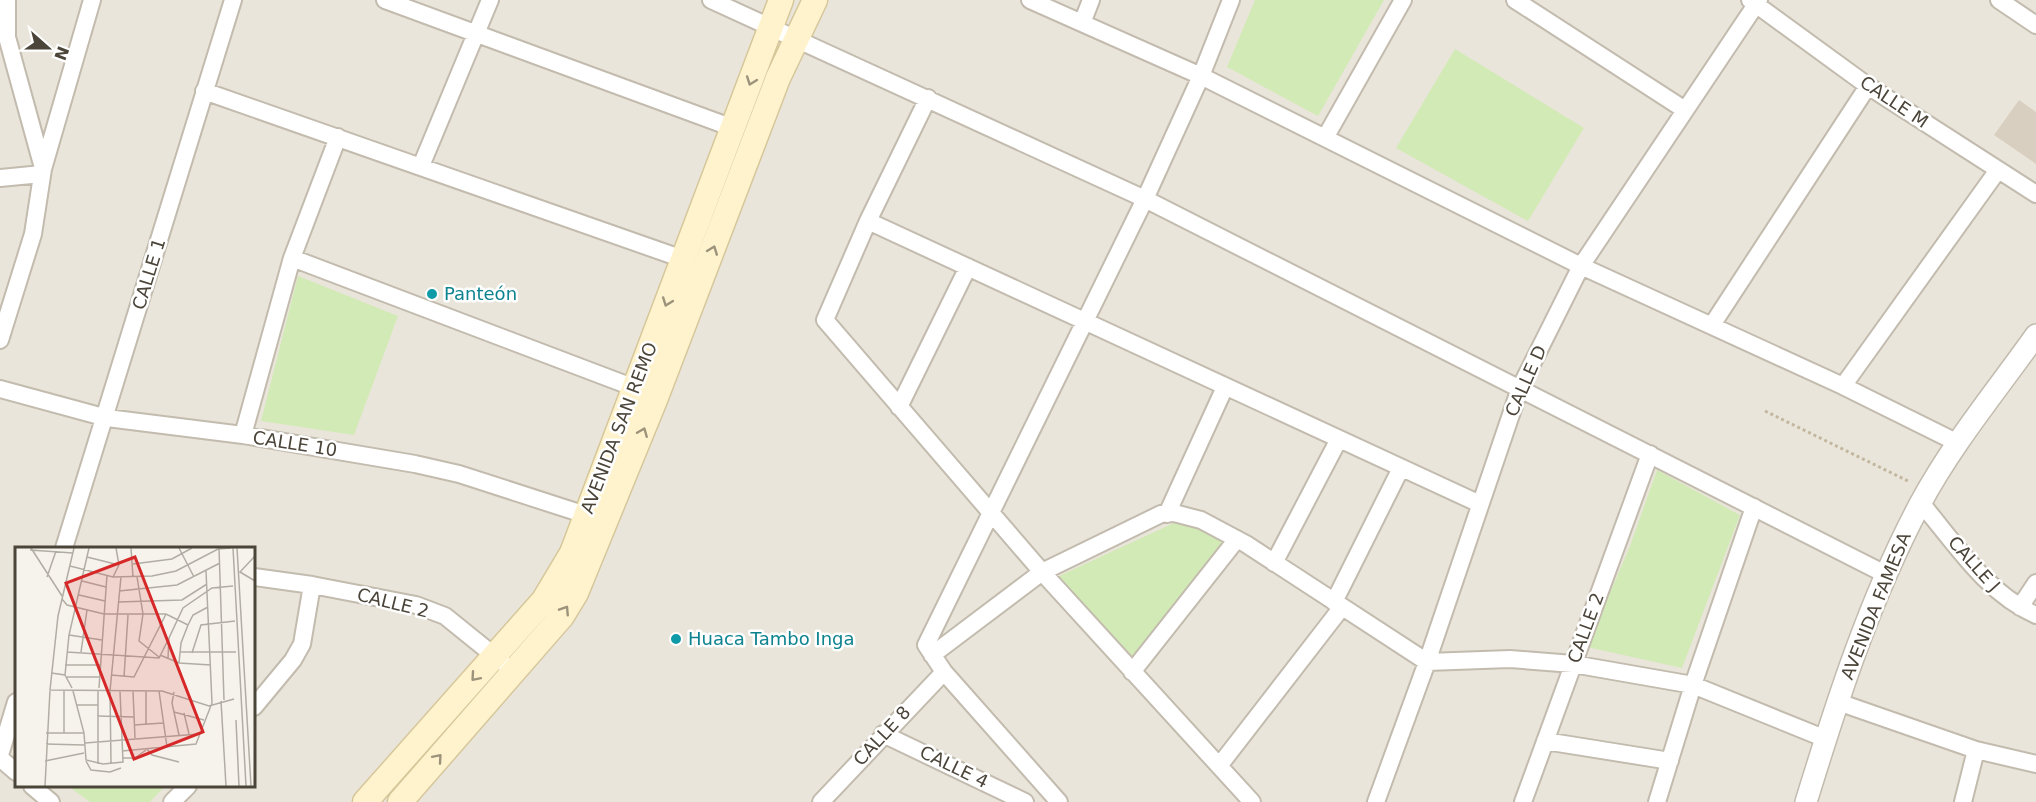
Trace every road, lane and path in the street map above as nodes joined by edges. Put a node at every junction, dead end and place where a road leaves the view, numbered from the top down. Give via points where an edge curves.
1 (7, 0) edge
2 (92, 0) edge
3 (233, 0) edge
4 (385, 0) edge
5 (490, 0) edge
6 (711, 0) edge
7 (782, 0) edge
8 (815, 0) edge
9 (1030, 0) edge
10 (1091, 0) edge
11 (1231, 0) edge
12 (1403, 0) edge
13 (1515, 0) edge
14 (1999, 0) edge
15 (1755, 1) edge
16 (1082, 23) junction
17 (2036, 25) edge
18 (771, 26) junction
19 (476, 34) junction
20 (796, 37) junction
21 (1201, 76) junction
22 (1868, 86) junction
23 (204, 91) junction
24 (928, 98) junction
25 (1684, 110) junction
26 (733, 128) junction
27 (338, 137) junction
28 (1325, 138) junction
29 (421, 166) junction
30 (1998, 170) junction
31 (42, 171) junction
32 (0, 178) edge
33 (2036, 194) edge
34 (1145, 199) junction
35 (868, 221) junction
36 (292, 258) junction
37 (683, 259) junction
38 (1581, 266) junction
39 (968, 267) junction
40 (1084, 321) junction
41 (1712, 325) junction
42 (2036, 335) edge
43 (0, 340) edge
44 (1843, 386) junction
45 (1225, 387) junction
46 (635, 388) junction
47 (1520, 388) junction
48 (0, 389) edge
49 (899, 407) junction
50 (1766, 411) dead end
51 (107, 418) junction
52 (243, 435) junction
53 (1339, 439) junction
54 (1958, 443) junction
55 (1650, 454) junction
56 (1401, 468) junction
57 (1924, 497) junction
58 (1480, 504) junction
59 (1754, 507) junction
60 (990, 514) junction
61 (1167, 514) junction
62 (586, 515) junction
63 (1237, 539) junction
64 (65, 547) edge
65 (1274, 563) junction
66 (1042, 572) junction
67 (1885, 574) junction
68 (255, 577) edge
69 (2036, 583) edge
70 (312, 585) junction
71 (1338, 604) junction
72 (2019, 607) junction
73 (2036, 615) edge
74 (932, 654) junction
75 (494, 656) junction
76 (1427, 662) junction
77 (1573, 664) junction
78 (944, 672) junction
79 (1132, 672) junction
80 (514, 673) junction
81 (1693, 685) junction
82 (262, 687) edge
83 (1838, 702) junction
84 (255, 704) edge
85 (15, 705) edge
86 (883, 734) junction
87 (1826, 739) junction
88 (1545, 741) junction
89 (1976, 750) junction
90 (0, 756) edge
91 (1670, 761) junction
92 (2036, 764) edge
93 (1219, 766) junction
94 (15, 771) edge
95 (33, 787) edge
96 (187, 787) edge
97 (51, 802) edge
98 (172, 802) edge
99 (366, 802) edge
100 (400, 802) edge
101 (821, 802) edge
102 (1025, 802) edge
103 (1059, 802) edge
104 (1252, 802) edge
105 (1376, 802) edge
106 (1523, 802) edge
107 (1657, 802) edge
108 (1806, 802) edge
109 (1963, 802) edge

1 - 31 street via 7,37
2 - 31 street
3 - 23 street, CALLE 1
4 - 19 street
5 - 19 street
6 - 18 street
7 - 18 main road, AVENIDA SAN REMO
8 - 20 main road, AVENIDA SAN REMO
9 - 16 street
10 - 16 street
11 - 21 street
12 - 28 street
13 - 25 street
14 - 17 street
15 - 22 street, CALLE M
15 - 25 street, CALLE D
16 - 21 street
18 - 20 street
18 -> 26 main road, AVENIDA SAN REMO
19 - 26 street
19 - 29 street
20 - 24 street
80 -> 20 main road, AVENIDA SAN REMO via 562,616 590,563
21 - 28 street
21 - 34 street
22 - 30 street, CALLE M
22 - 41 street
23 - 27 street
23 - 51 street, CALLE 1
24 - 34 street
24 - 35 street
25 - 38 street, CALLE D
26 - 37 main road, AVENIDA SAN REMO
27 - 29 street
27 - 36 street
28 - 38 street
29 - 37 street
30 - 33 street, CALLE M
30 - 44 street
31 - 32 street
31 - 43 street via 33,234
34 - 40 street
34 - 47 street
35 - 39 street
35 - 49 street via 825,320
36 - 46 street
36 - 52 street
37 -> 46 main road, AVENIDA SAN REMO
38 - 41 street
38 - 47 street, CALLE D
39 - 40 street
39 - 49 street
40 - 45 street
40 - 60 street
41 - 44 street
42 - 54 street, AVENIDA FAMESA
44 - 54 street
45 - 53 street
45 - 61 street
46 - 62 main road, AVENIDA SAN REMO
47 - 55 street
47 - 58 street, CALLE D
48 - 51 street, CALLE 10
49 - 60 street
50 - 57 path
51 - 52 street, CALLE 10
51 - 64 street, CALLE 1
52 - 62 street, CALLE 10 via 459,474
53 - 56 street
53 - 65 street
54 - 57 street, AVENIDA FAMESA
55 - 59 street
55 - 77 street, CALLE 2
56 - 58 street
56 - 71 street
57 - 67 street, AVENIDA FAMESA
57 - 72 street, CALLE J via 1992,586
58 - 76 street, CALLE D
59 - 67 street
59 - 81 street
60 - 66 street
60 - 74 street via 926,645
61 - 63 street via 1201,520
61 - 66 street
62 - 75 main road, AVENIDA SAN REMO via 544,600
63 - 65 street
63 - 79 street
65 - 71 street
66 - 74 street
66 - 79 street
67 - 83 street, AVENIDA FAMESA
68 - 70 street, CALLE 2
69 - 72 street
70 - 75 street, CALLE 2 via 416,605 445,616
70 - 82 street via 302,644 293,660
71 - 76 street
71 - 93 street
72 - 73 street, CALLE J
74 - 78 street
75 - 80 street, CALLE 2
75 -> 99 main road, AVENIDA SAN REMO
76 - 77 street via 1510,659
76 - 105 street, CALLE D
77 - 81 street
77 - 88 street, CALLE 2
78 - 86 street, CALLE 8
78 - 103 street
79 - 93 street
100 -> 80 main road, AVENIDA SAN REMO
81 - 87 street
81 - 91 street
82 - 84 street
83 - 87 street, AVENIDA FAMESA
83 - 89 street
85 - 90 street
86 - 101 street, CALLE 8
86 - 102 street, CALLE 4
87 - 108 street, AVENIDA FAMESA
88 - 91 street
88 - 106 street, CALLE 2
89 - 92 street
89 - 109 street
90 - 94 street
91 - 107 street
93 - 104 street
95 - 97 street
96 - 98 street

